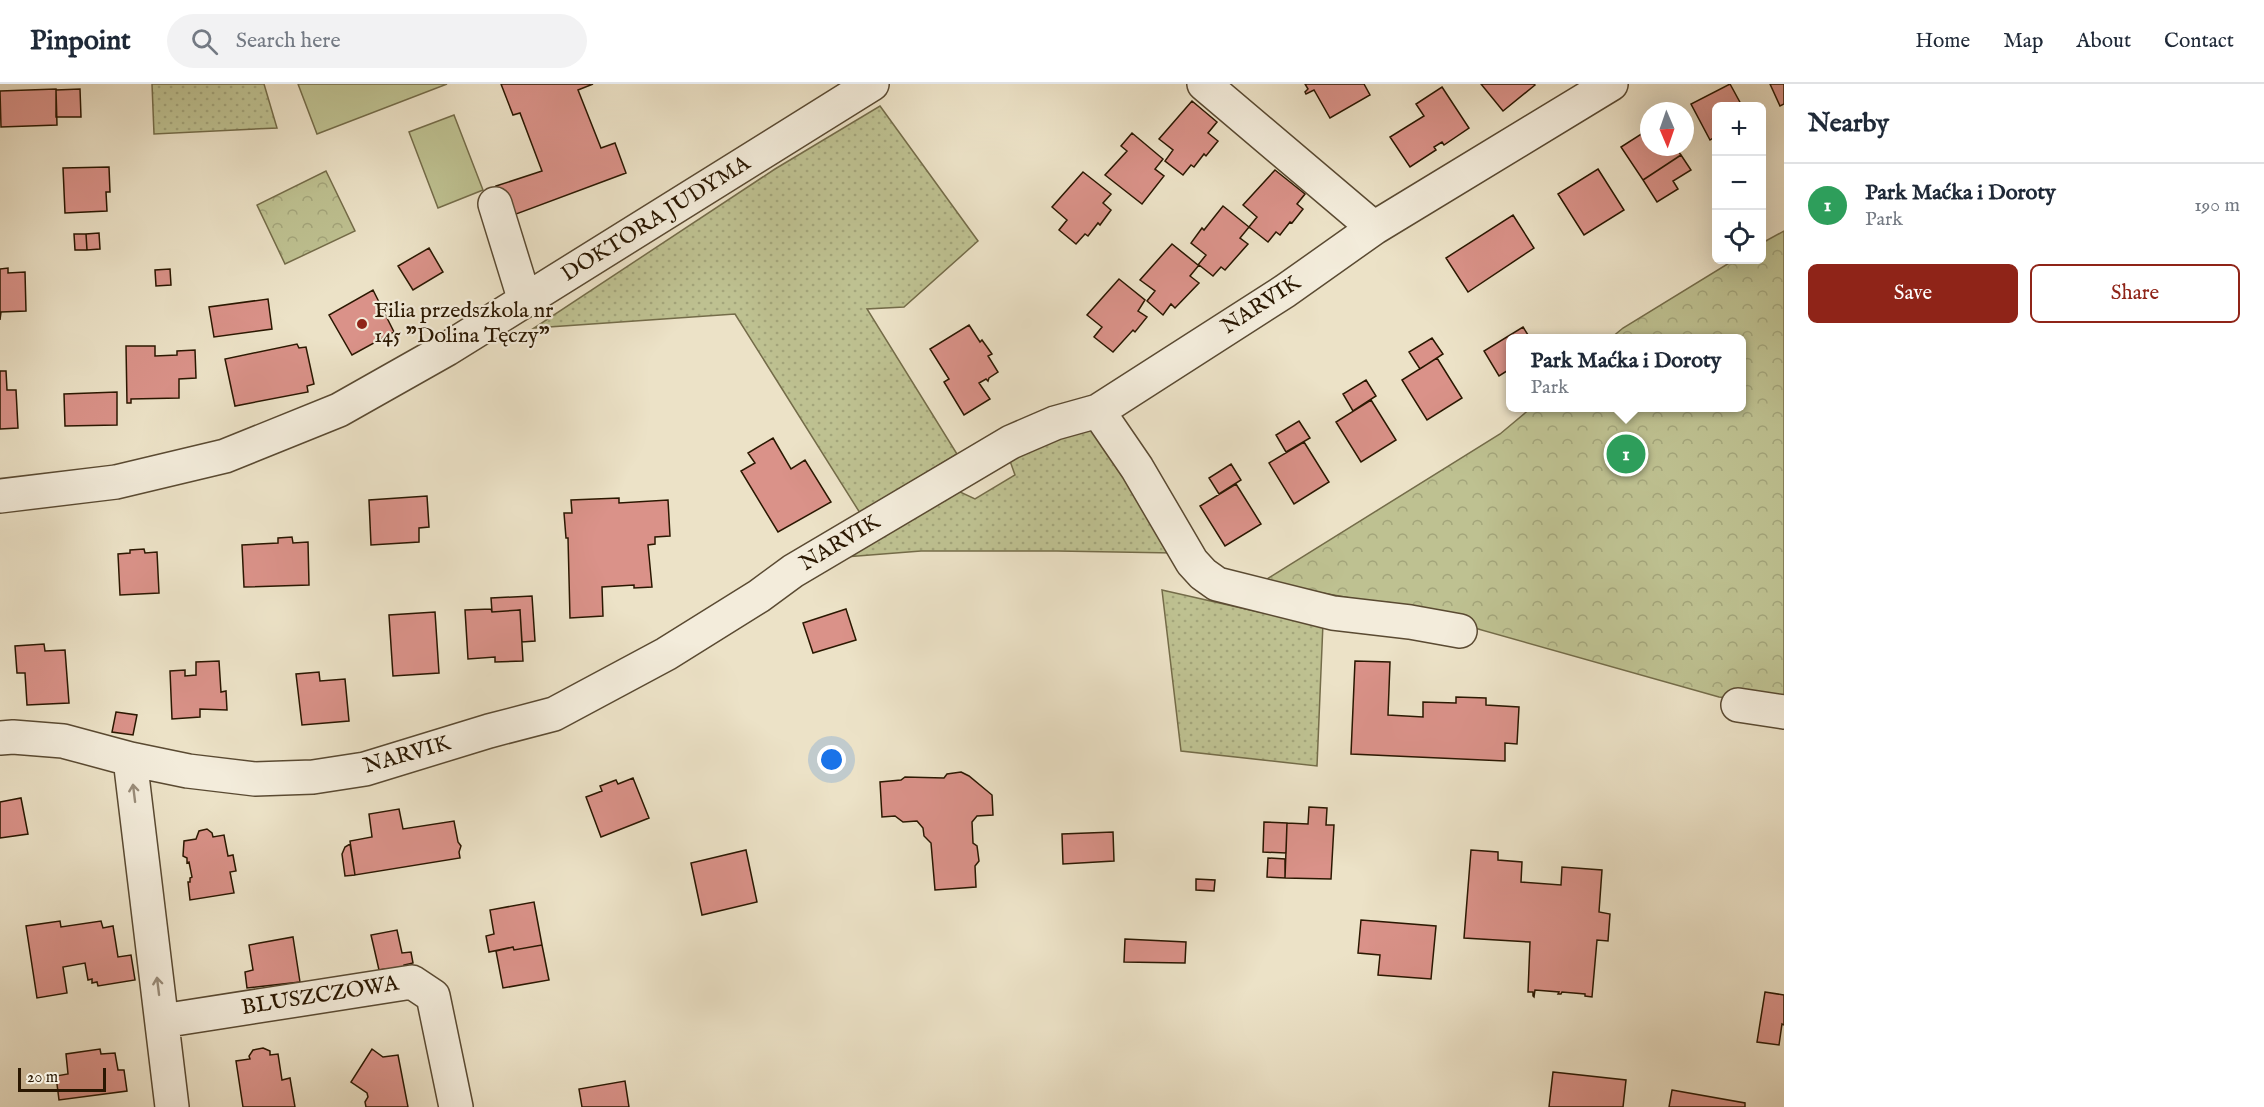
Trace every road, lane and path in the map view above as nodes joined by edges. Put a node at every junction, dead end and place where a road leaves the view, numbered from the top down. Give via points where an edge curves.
1 (872, 84) edge
2 (1204, 84) edge
3 (1611, 84) edge
4 (495, 204) dead end
5 (1374, 228) junction
6 (525, 301) junction
7 (1098, 411) junction
8 (0, 496) edge
9 (1460, 631) dead end
10 (1738, 705) dead end
11 (1784, 712) edge
12 (0, 738) edge
13 (130, 759) junction
14 (162, 1021) junction
15 (172, 1107) edge
16 (456, 1107) edge

1 - 6 street, DOKTORA JUDYMA
2 - 5 street
3 - 5 street, NARVIK
4 - 6 street
5 - 7 street, NARVIK via 1285,291
6 - 8 street, DOKTORA JUDYMA via 339,410 225,456 116,482
7 - 9 street via 1192,562 1217,584 1333,614
7 - 13 street, NARVIK via 1055,423 1011,442 793,571 666,654 555,714 365,769 313,777 255,779
10 - 11 street
12 - 13 street, NARVIK via 63,741
14 -> 13 street
14 - 15 street
14 - 16 street, BLUSZCZOWA via 412,982 433,996

